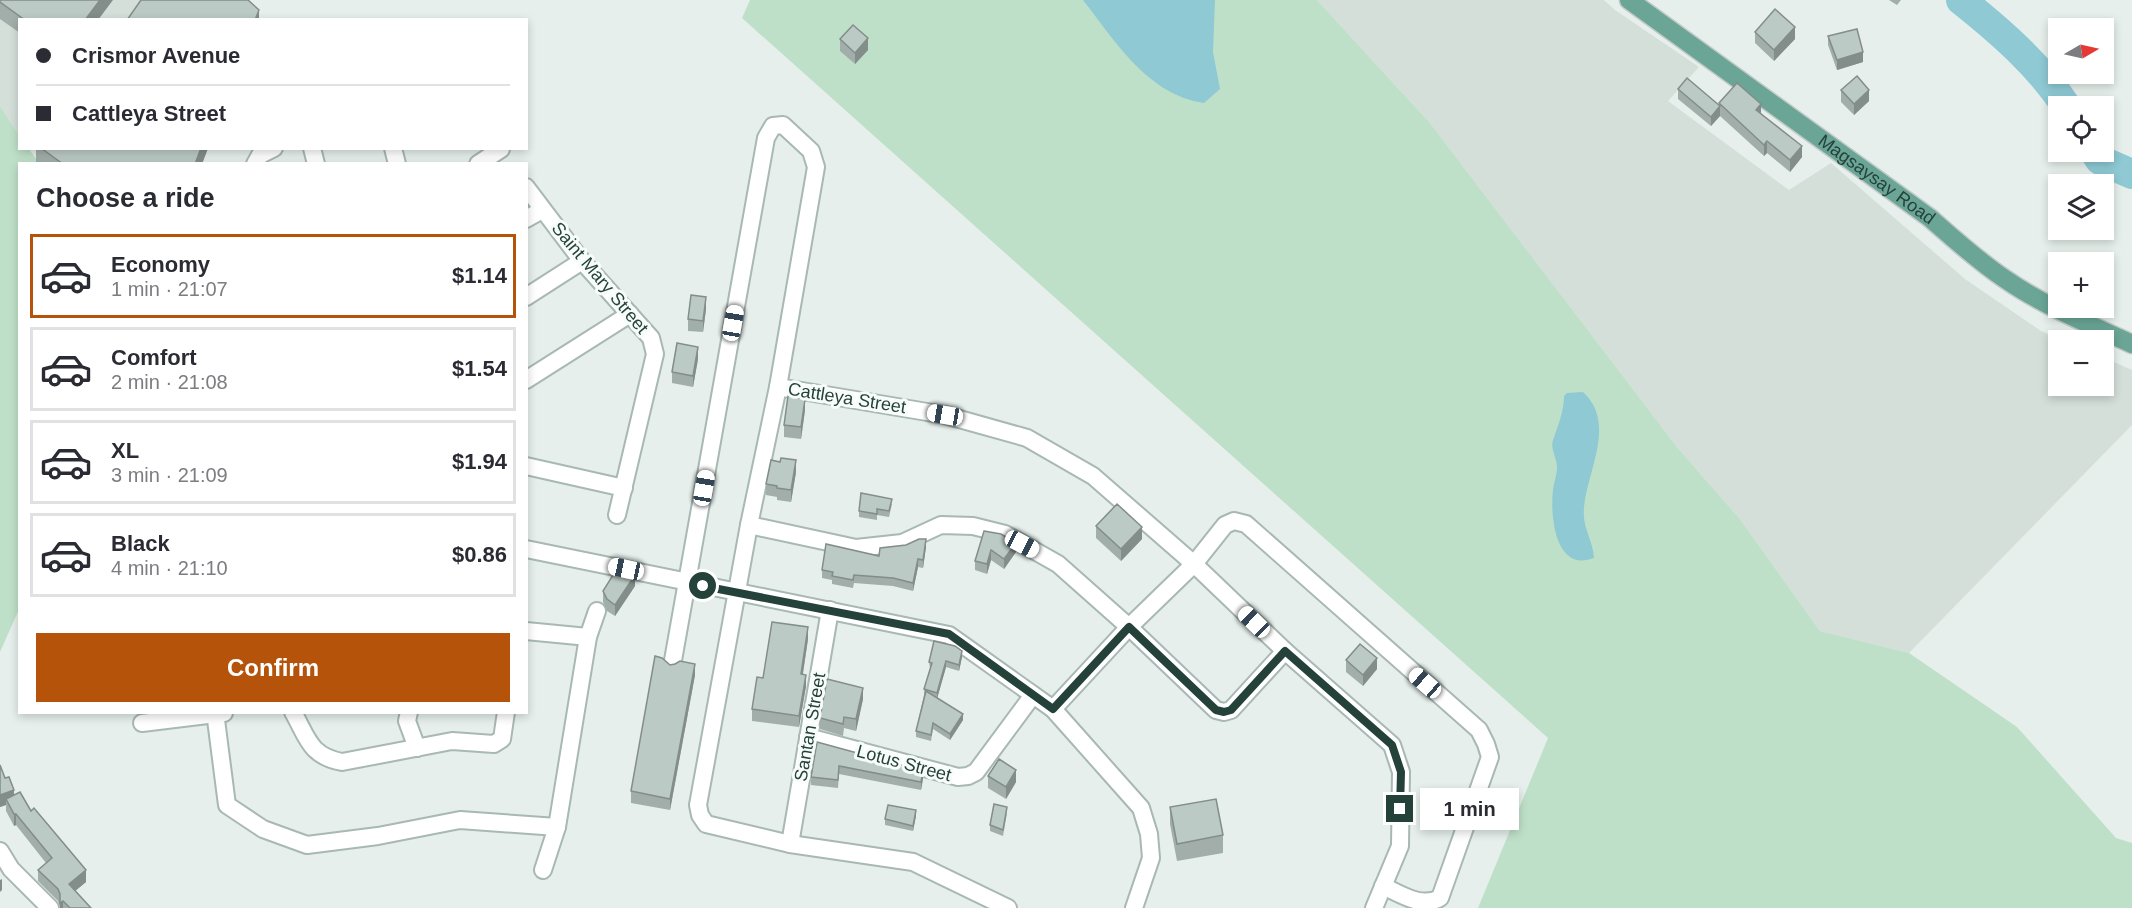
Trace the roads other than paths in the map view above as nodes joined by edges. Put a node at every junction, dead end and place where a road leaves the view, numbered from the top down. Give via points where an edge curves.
1 (1629, 0) edge
2 (270, 150) edge
3 (499, 150) edge
4 (256, 162) edge
5 (481, 162) edge
6 (528, 190) edge
7 (542, 210) junction
8 (528, 218) edge
9 (582, 261) junction
10 (528, 296) edge
11 (630, 314) junction
12 (2132, 344) edge
13 (528, 379) edge
14 (778, 387) junction
15 (528, 466) edge
16 (624, 488) junction
17 (617, 515) dead end
18 (749, 525) junction
19 (528, 549) edge
20 (1194, 564) junction
21 (687, 583) junction
22 (736, 593) junction
23 (830, 610) junction
24 (597, 611) dead end
25 (1129, 627) junction
26 (528, 631) edge
27 (588, 637) junction
28 (1285, 651) junction
29 (672, 666) edge
30 (1033, 695) junction
31 (1053, 709) junction
32 (210, 714) edge
33 (218, 714) edge
34 (295, 714) edge
35 (408, 714) edge
36 (506, 714) edge
37 (142, 723) dead end
38 (808, 737) junction
39 (417, 748) junction
40 (557, 827) junction
41 (790, 844) junction
42 (0, 851) edge
43 (543, 870) dead end
44 (1383, 886) junction
45 (50, 908) edge
46 (1008, 908) edge
47 (1134, 908) edge
48 (1374, 908) edge

1 - 12 main road, Magsaysay Road via 1930,218 2006,280
2 - 4 street
3 - 5 street
6 - 7 street, Saint Mary Street
7 - 8 street
7 - 9 street, Saint Mary Street
9 - 10 street
9 - 11 street, Saint Mary Street
11 - 13 street
11 - 16 street, Saint Mary Street via 651,338 655,354
14 - 18 street, Cattleya Street
14 - 20 street, Cattleya Street via 945,415 1027,438 1093,476
14 - 21 street via 816,167 811,152 783,125 772,126 766,138
15 - 16 street
16 - 17 street, Saint Mary Street
18 - 22 street, Cattleya Street
18 - 25 street via 856,548 902,543 941,525 973,526 1005,534 1058,564
19 - 21 street
20 - 25 street
20 - 28 street, Cattleya Street
20 - 44 street via 1226,525 1234,521 1246,524 1479,730 1490,757 1440,898 1420,903
21 - 22 street
21 - 29 street
22 - 23 street
22 - 41 street, Cattleya Street via 698,805 700,815 706,824
23 - 30 street via 949,634
23 - 38 street, Santan Street
24 - 27 street
25 - 28 street via 1216,710 1224,712 1231,710
25 - 31 street
26 - 27 street
27 - 40 street
28 - 44 street, Cattleya Street via 1392,745 1401,772 1400,846
30 - 31 street
30 - 38 street, Lotus Street via 976,772 968,776 958,777
31 - 47 street via 1141,808 1151,858
32 - 37 street
33 - 40 street via 227,805 263,829 307,844 378,836 460,820
34 - 39 street via 314,751 326,759 342,762
35 - 39 street via 406,721
36 - 39 street via 502,739 494,744 452,741
38 - 41 street, Santan Street
40 - 43 street
41 - 46 street, Cattleya Street via 913,862
42 - 45 street via 10,869
44 - 48 street, Cattleya Street

